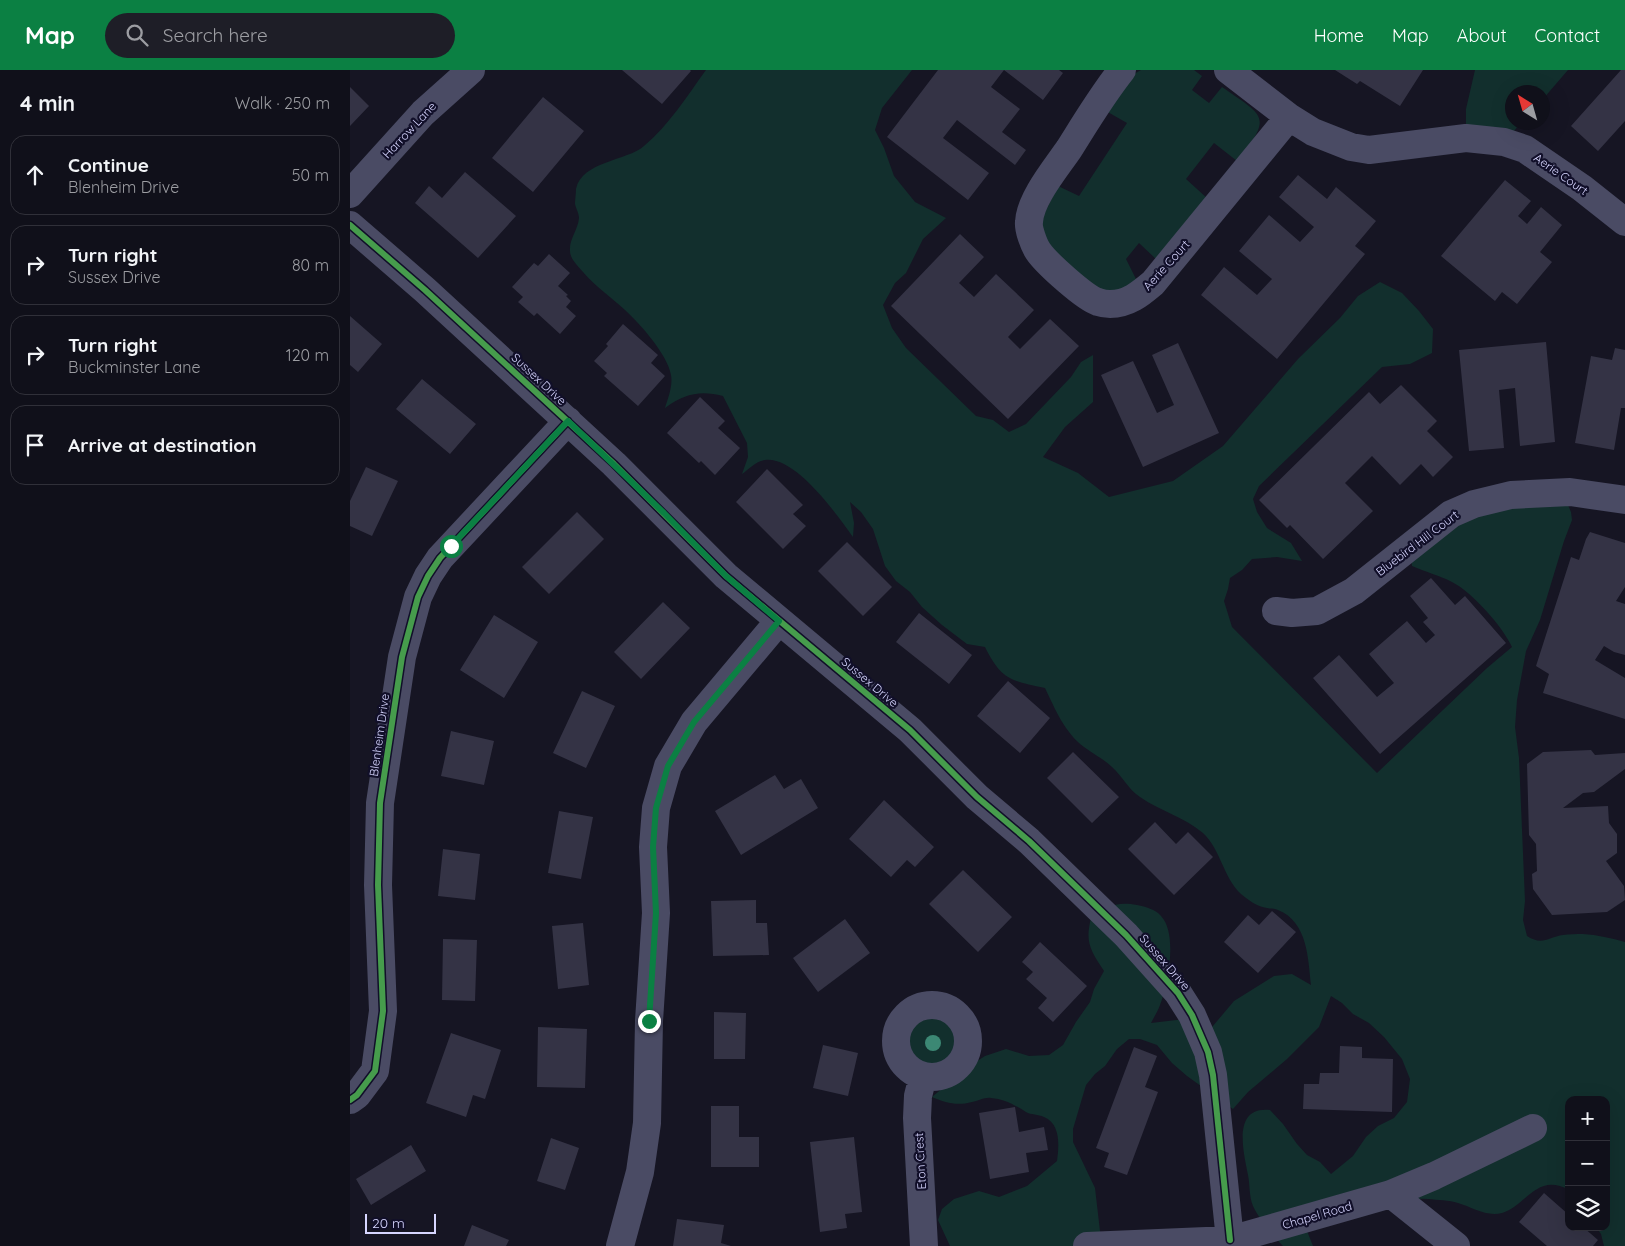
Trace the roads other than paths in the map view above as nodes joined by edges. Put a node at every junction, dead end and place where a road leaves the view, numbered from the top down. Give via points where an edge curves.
1 (471, 70) edge
2 (1122, 70) edge
3 (1228, 70) edge
4 (1289, 117) junction
5 (350, 194) edge
6 (1625, 222) edge
7 (350, 225) edge
8 (568, 421) junction
9 (1625, 500) edge
10 (1276, 611) dead end
11 (779, 621) junction
12 (923, 1076) dead end
13 (350, 1100) edge
14 (1533, 1128) dead end
15 (1390, 1194) junction
16 (1230, 1240) junction
17 (620, 1246) edge
18 (924, 1246) edge
19 (1087, 1246) edge
20 (1456, 1246) edge

1 - 5 street, Harrow Lane via 423,113
2 - 4 street, Aerie Court via 1044,186 1028,223 1037,250 1087,297 1098,302 1121,303 1135,298 1153,283
3 - 4 street, Aerie Court
4 - 6 street, Aerie Court via 1313,132 1351,147 1369,150 1466,138 1504,142 1525,149
7 - 8 street, Sussex Drive
8 - 11 street, Sussex Drive via 726,576
8 - 13 street, Blenheim Drive via 440,558 418,597 402,657 380,803 378,886 383,1011 375,1071
9 - 10 street, Bluebird Hill Court via 1570,492 1511,495 1474,504 1451,514 1354,591 1317,611
11 - 16 street, Sussex Drive via 910,730 1126,935 1178,993 1200,1032 1213,1075
11 - 17 street via 694,722 668,766 656,808 653,847 656,913 647,1123 640,1172
12 - 18 street, Eton Crest via 917,1118
14 - 15 street, Chapel Road
15 - 16 street, Chapel Road
15 - 20 street
16 - 19 street, Chapel Road

